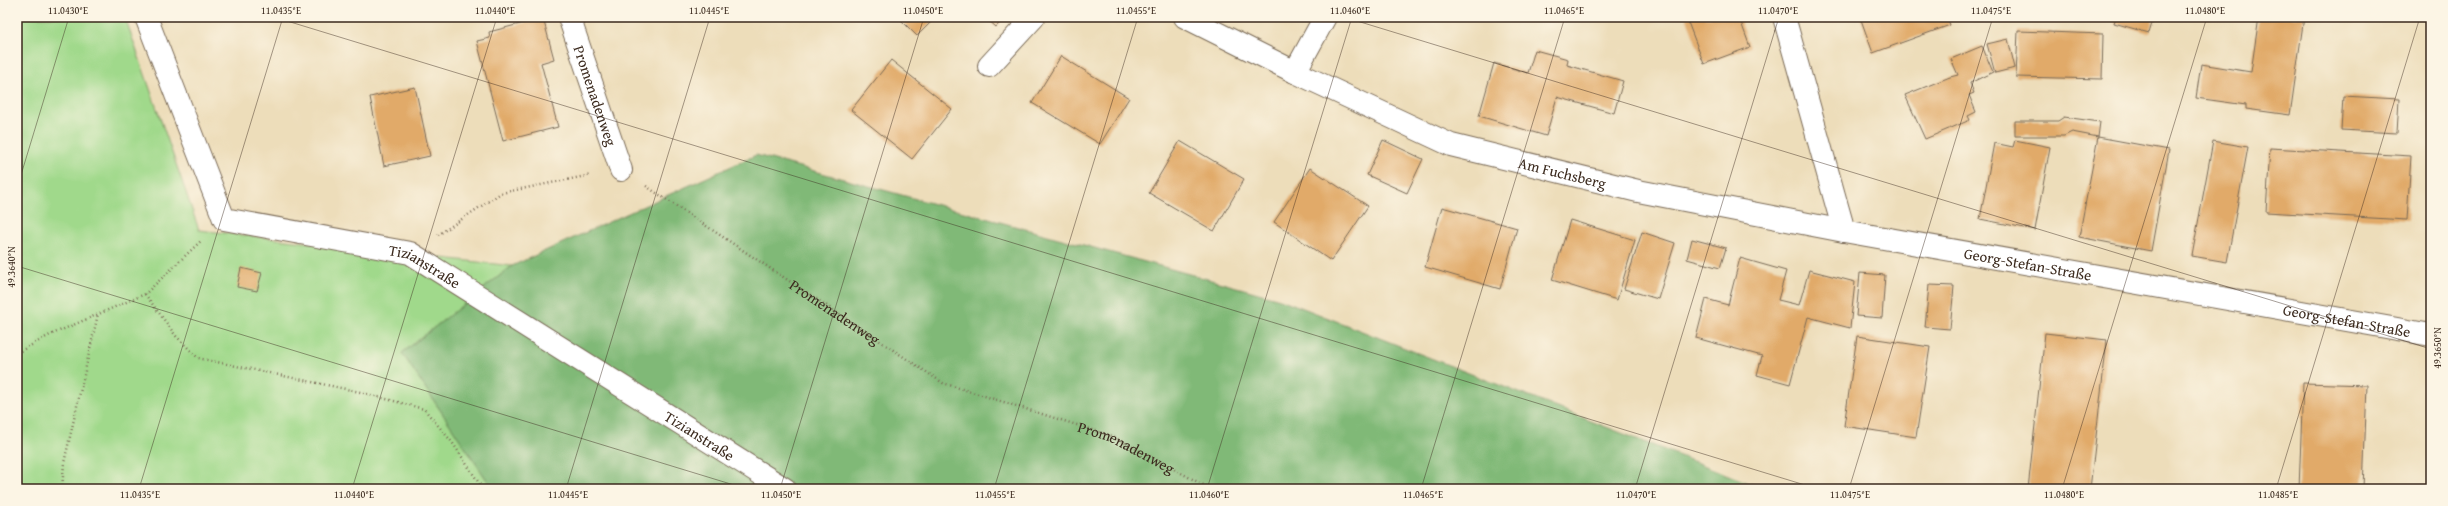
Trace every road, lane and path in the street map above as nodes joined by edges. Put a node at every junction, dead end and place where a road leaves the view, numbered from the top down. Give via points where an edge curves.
1 (146, 17) edge
2 (569, 17) edge
3 (1034, 17) edge
4 (1184, 17) edge
5 (1325, 17) edge
6 (1784, 17) edge
7 (989, 66) dead end
8 (1295, 72) junction
9 (621, 170) junction
10 (224, 219) junction
11 (1844, 231) junction
12 (410, 253) junction
13 (145, 294) junction
14 (98, 314) junction
15 (2431, 335) edge
16 (17, 353) edge
17 (62, 489) edge
18 (483, 489) edge
19 (784, 489) edge
20 (1211, 489) edge

1 - 10 street
2 - 9 street, Promenadenweg
3 - 7 street
4 - 8 street, Am Fuchsberg
5 - 8 street
6 - 11 street
8 - 11 street, Am Fuchsberg via 1451,145 1638,191
9 - 12 path via 501,193
9 - 20 path, Promenadenweg via 943,383 1112,436
10 - 12 street, Tizianstraße
10 - 13 path
11 - 15 street, Georg-Stefan-Straße
12 - 19 street, Tizianstraße
13 - 14 path
13 - 18 path via 176,336 198,358 360,392 424,409 452,442
14 - 16 path
14 - 17 path via 64,463

